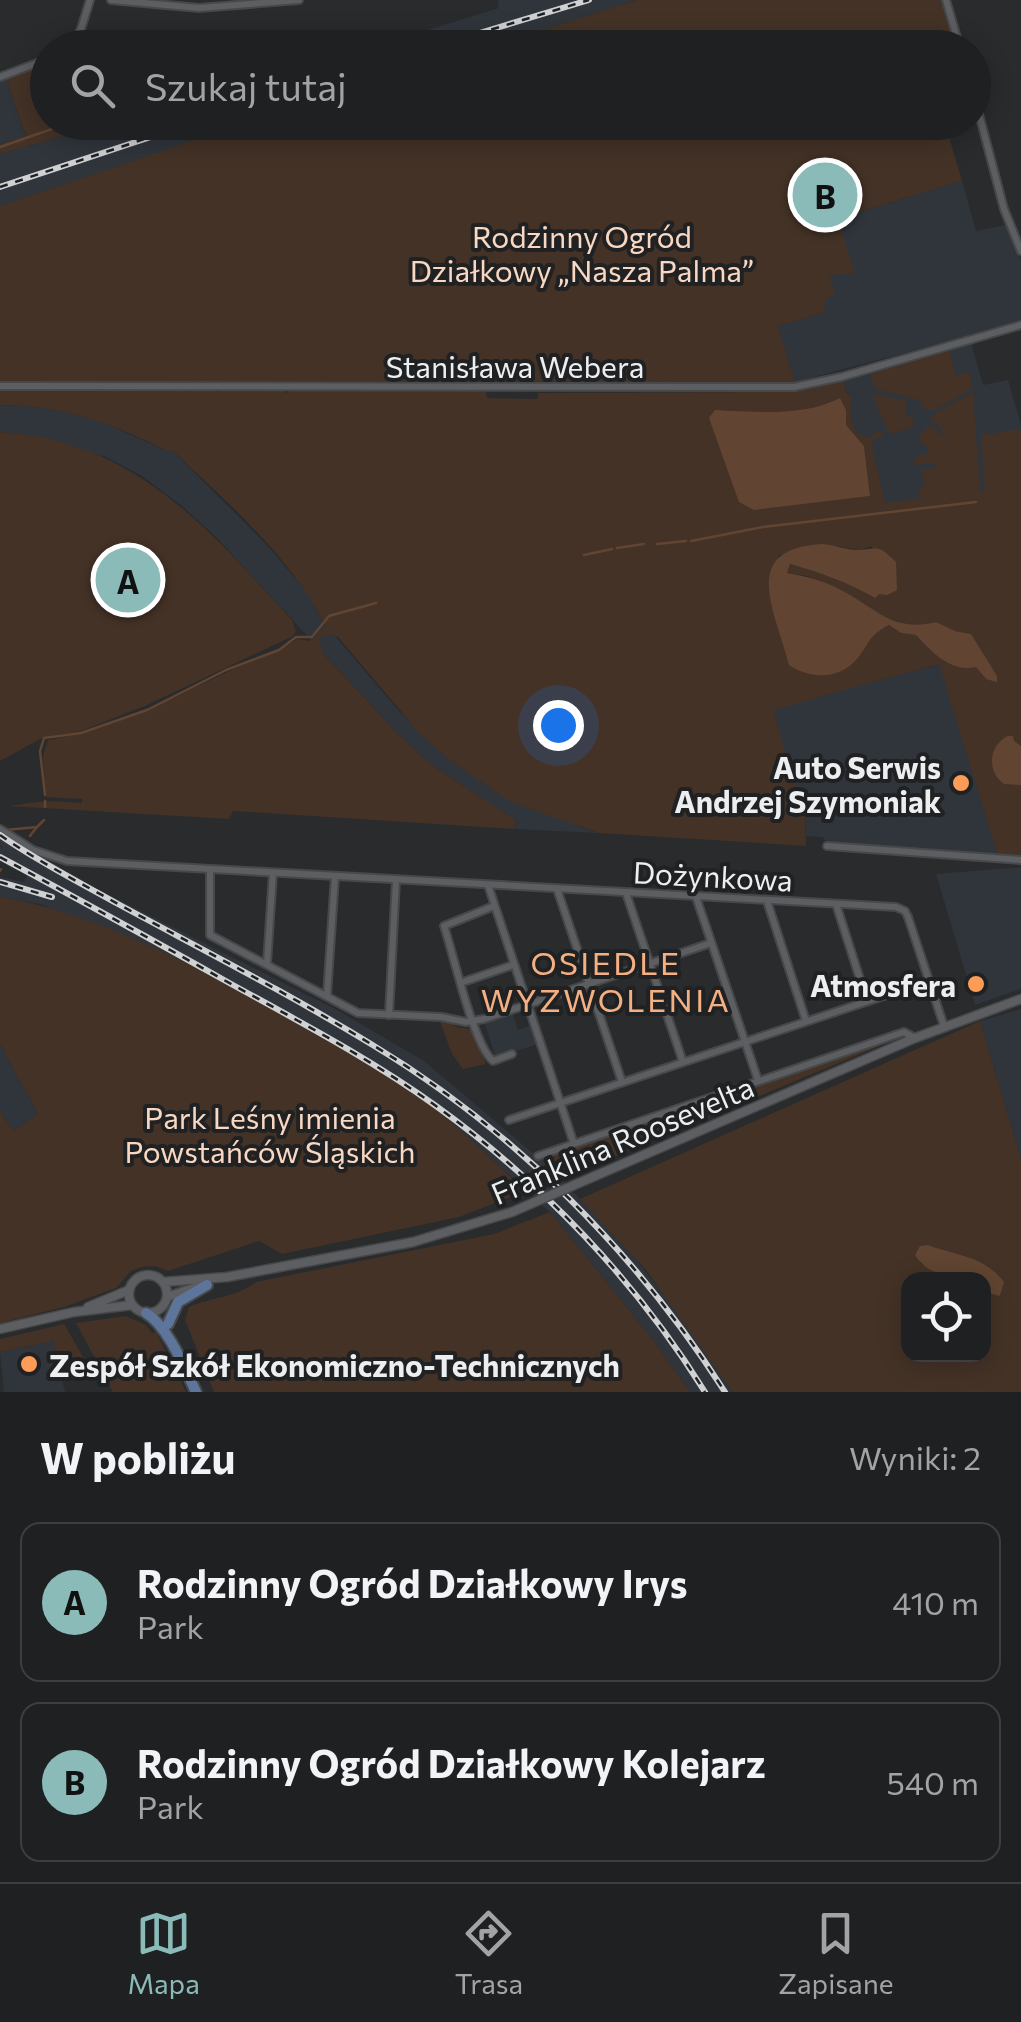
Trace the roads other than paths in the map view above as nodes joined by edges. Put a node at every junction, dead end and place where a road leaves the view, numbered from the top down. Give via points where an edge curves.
1 (90, 0) edge
2 (112, 0) edge
3 (299, 0) edge
4 (946, 0) edge
5 (80, 30) edge
6 (955, 30) edge
7 (30, 66) edge
8 (0, 77) edge
9 (986, 140) edge
10 (1021, 251) edge
11 (1021, 325) edge
12 (0, 386) edge
13 (0, 829) edge
14 (827, 846) dead end
15 (1021, 860) edge
16 (210, 869) junction
17 (273, 873) junction
18 (334, 876) junction
19 (396, 880) junction
20 (488, 885) junction
21 (557, 889) junction
22 (626, 893) junction
23 (696, 896) junction
24 (766, 901) junction
25 (836, 904) junction
26 (494, 906) junction
27 (711, 943) junction
28 (267, 964) junction
29 (650, 964) junction
30 (514, 965) junction
31 (929, 981) junction
32 (463, 982) junction
33 (589, 984) junction
34 (328, 996) junction
35 (1021, 999) edge
36 (867, 1001) junction
37 (527, 1005) junction
38 (389, 1015) junction
39 (806, 1021) junction
40 (471, 1022) junction
41 (944, 1026) junction
42 (915, 1038) junction
43 (745, 1041) junction
44 (512, 1054) dead end
45 (683, 1062) junction
46 (758, 1080) junction
47 (622, 1082) junction
48 (561, 1103) junction
49 (509, 1120) dead end
50 (574, 1144) junction
51 (538, 1156) dead end
52 (227, 1278) junction
53 (163, 1282) junction
54 (206, 1284) junction
55 (129, 1290) junction
56 (165, 1302) junction
57 (132, 1305) junction
58 (74, 1312) junction
59 (146, 1313) junction
60 (168, 1324) junction
61 (0, 1329) edge
62 (176, 1351) junction
63 (196, 1392) edge

1 - 5 street
2 - 3 street via 198,8
4 - 6 street
7 - 8 street
9 - 10 street
11 - 12 street, Stanisława Webera via 792,387
13 - 16 street, Dożynkowa via 57,858
14 - 15 street
16 - 17 street, Dożynkowa
16 - 28 street via 210,935
17 - 18 street, Dożynkowa
17 - 28 street
18 - 19 street, Dożynkowa
18 - 34 street
19 - 20 street, Dożynkowa
19 - 38 street
20 - 21 street, Dożynkowa
20 - 26 street
21 - 22 street, Dożynkowa
21 - 33 street
22 - 23 street, Dożynkowa
22 - 29 street
23 - 24 street, Dożynkowa
23 - 27 street
24 - 25 street, Dożynkowa
24 - 39 street
25 - 31 street, Dożynkowa via 905,912
25 - 36 street
26 - 30 street
26 - 32 street via 444,926
27 - 29 street
27 - 43 street
28 - 34 street
29 - 33 street
29 - 45 street
30 - 32 street
30 - 37 street
31 - 36 street
31 - 41 street, Dożynkowa
32 - 40 street
33 - 37 street
33 - 47 street
34 - 38 street via 358,1013
35 - 41 street, Franklina Roosevelta
36 - 39 street
37 - 40 street
37 - 48 street
38 - 40 street
39 - 43 street
40 - 44 street via 492,1061
41 - 42 street, Franklina Roosevelta
42 - 46 street via 904,1032
42 - 52 street, Franklina Roosevelta, bridge via 512,1212 414,1242
43 - 45 street
43 - 46 street
45 - 47 street
46 - 50 street
47 - 48 street
48 - 49 street
48 - 50 street
50 - 51 street
52 - 53 street, Franklina Roosevelta
52 - 54 street, Franklina Roosevelta
53 - 55 street via 146,1274
53 - 56 street
54 - 56 street, Franklina Roosevelta
54 - 60 main road via 178,1302
55 - 57 street
55 - 58 street
56 - 59 street
56 - 60 main road
57 - 58 street
57 - 59 street
58 - 61 street
59 - 62 main road
60 - 62 main road
62 - 63 main road

